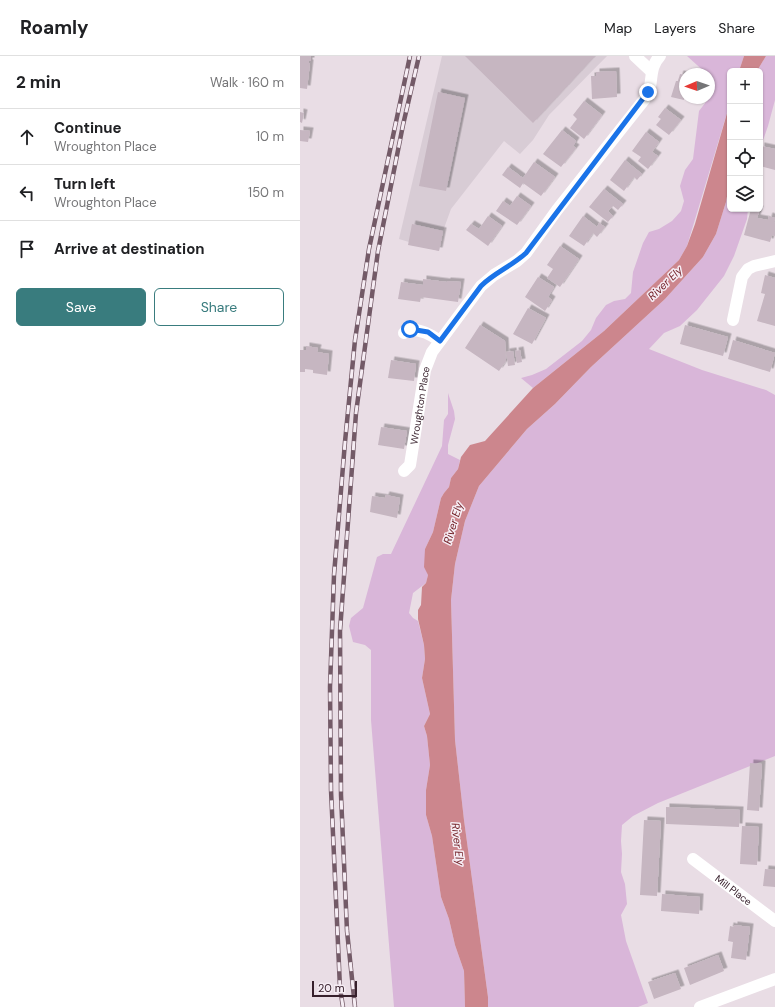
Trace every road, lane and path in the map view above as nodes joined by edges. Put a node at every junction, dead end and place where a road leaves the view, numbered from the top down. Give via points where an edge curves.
1 (635, 56) edge
2 (660, 56) edge
3 (651, 71) junction
4 (775, 261) edge
5 (733, 320) dead end
6 (404, 333) dead end
7 (440, 341) junction
8 (404, 471) dead end
9 (693, 859) dead end
10 (775, 921) edge
11 (775, 979) edge
12 (700, 1007) edge

1 - 3 street
2 - 3 street, Wroughton Place
3 - 7 street, Wroughton Place via 650,88 644,100 533,244 517,262 486,280
4 - 5 street via 754,266 742,276
6 - 7 street via 410,329 428,332
7 - 8 street, Wroughton Place via 425,370 410,465
9 - 10 street, Mill Place
11 - 12 street

